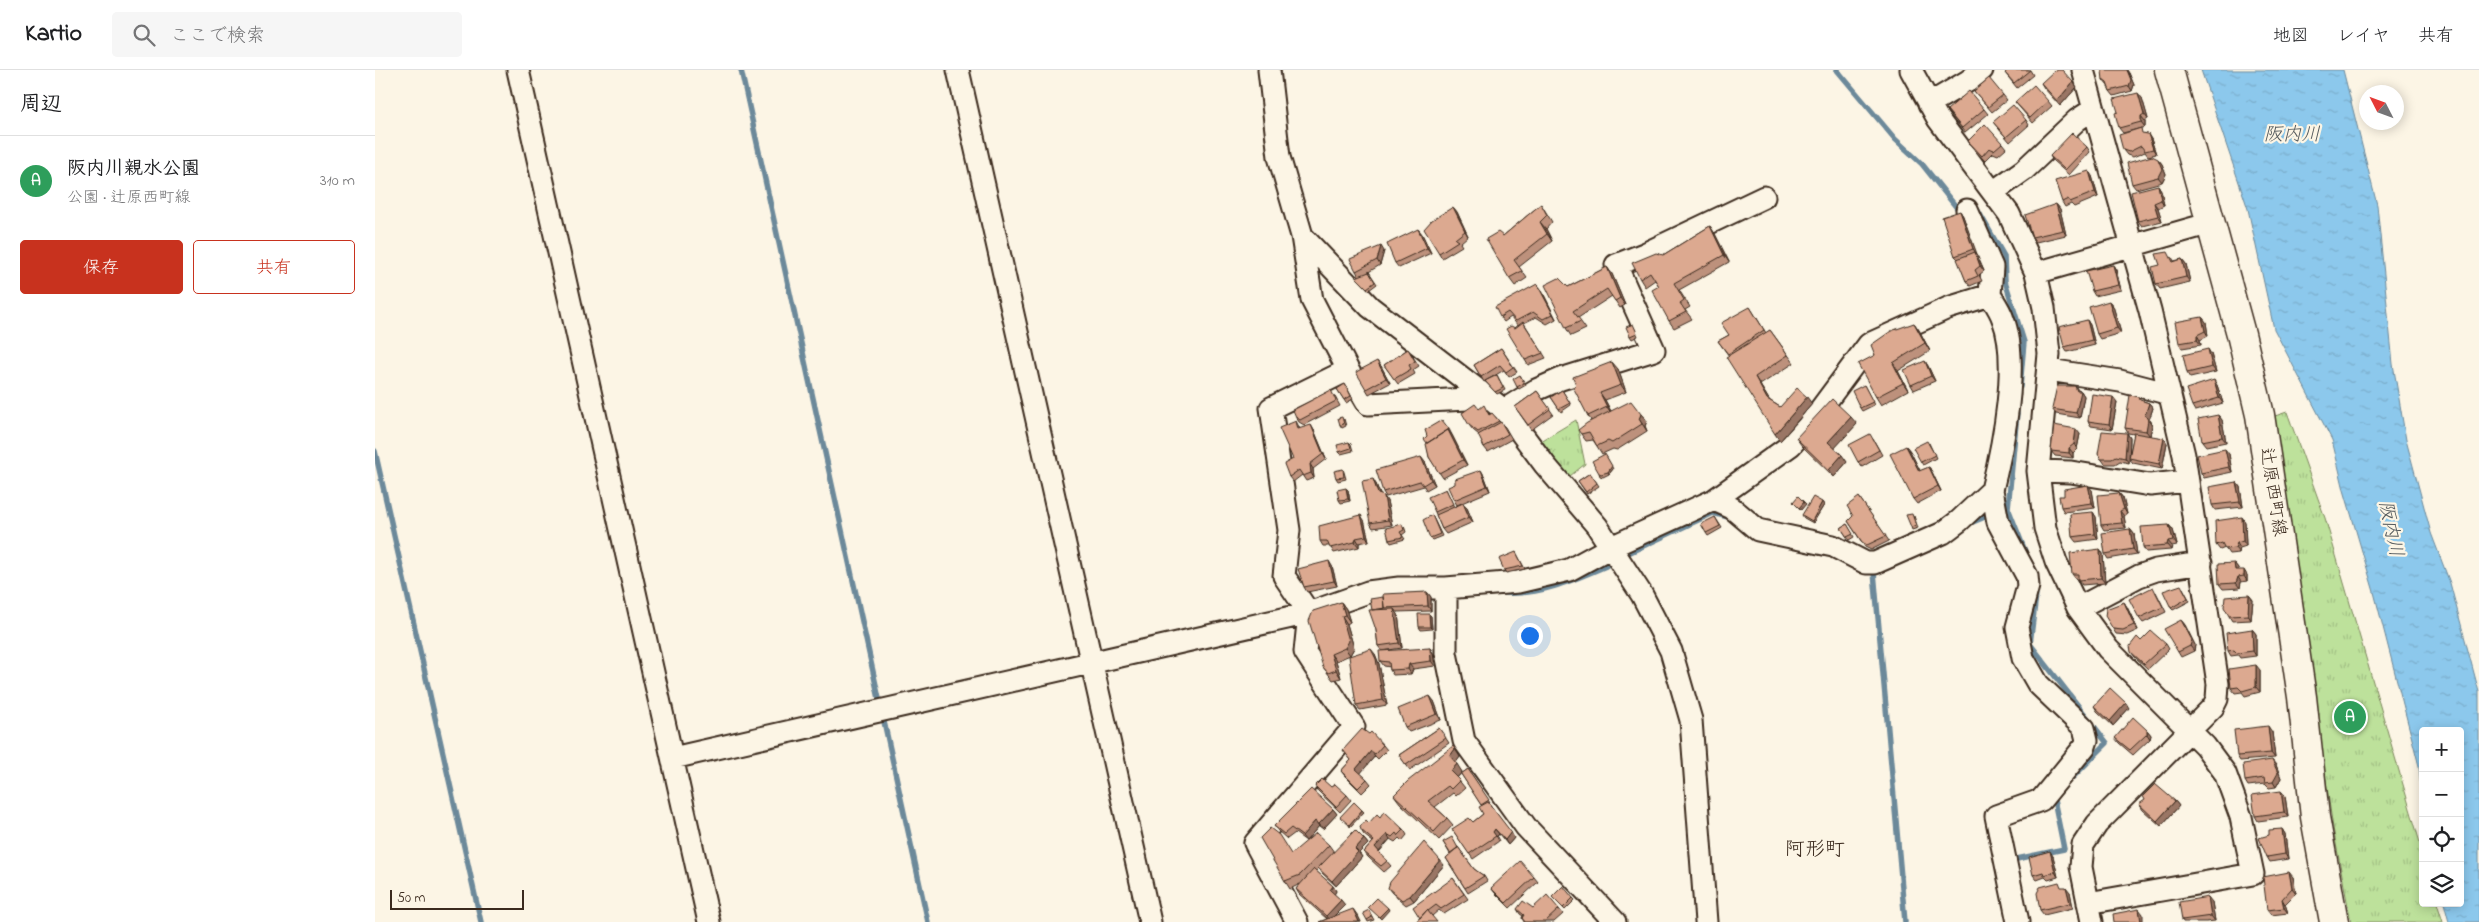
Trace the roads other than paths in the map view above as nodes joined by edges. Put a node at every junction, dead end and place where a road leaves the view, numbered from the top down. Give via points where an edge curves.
1 (517, 70) edge
2 (958, 70) edge
3 (1269, 70) edge
4 (1911, 70) edge
5 (1982, 70) edge
6 (2083, 70) edge
7 (2169, 70) edge
8 (1929, 104) junction
9 (2094, 109) junction
10 (1993, 192) junction
11 (1764, 198) dead end
12 (1967, 210) dead end
13 (2211, 223) junction
14 (1302, 236) junction
15 (2131, 246) junction
16 (2036, 273) junction
17 (1990, 295) junction
18 (1348, 370) junction
19 (2049, 370) junction
20 (2170, 394) junction
21 (1496, 404) junction
22 (2038, 471) junction
23 (2188, 481) junction
24 (1714, 500) junction
25 (1995, 505) junction
26 (1611, 547) junction
27 (2201, 563) junction
28 (1446, 588) junction
29 (2078, 608) junction
30 (1309, 613) junction
31 (1092, 664) junction
32 (2190, 730) junction
33 (673, 758) junction
34 (2090, 913) edge
35 (709, 922) edge
36 (1150, 922) edge
37 (1297, 922) edge
38 (1615, 922) edge
39 (1706, 922) edge
40 (2017, 922) edge
41 (2334, 922) edge

1 - 33 street
2 - 31 street
3 - 14 street via 1279,158
4 - 8 street
5 - 8 street
6 - 9 street
7 - 13 main road, 辻原西町線
8 - 10 street via 1960,152
9 - 10 street via 2077,120 2024,170
9 - 15 street
10 - 16 street via 2018,230
11 - 21 street via 1616,265 1654,350 1561,379
12 - 17 street via 1992,267
13 - 15 street
13 - 41 main road, 辻原西町線 via 2260,416 2302,697 2315,817
14 - 18 street via 1312,300
14 - 21 street via 1370,307
15 - 16 street
15 - 20 street
16 - 19 street via 2047,331
17 - 24 street via 1947,308 1869,344 1791,445
17 - 25 street via 2003,319 2010,355 2006,423
18 - 21 street via 1368,404
18 - 30 street via 1271,408 1289,530 1284,576
19 - 20 street
19 - 22 street
20 - 23 street
21 - 26 street
22 - 23 street via 2071,472 2150,485
22 - 29 street via 2045,528 2056,562
23 - 27 street
24 - 25 street via 1732,508 1757,530 1833,546 1866,563 1875,563 1943,533
24 - 26 street
25 - 40 street via 2027,576 2028,586 2017,627 2023,658 2038,684 2085,728 2087,740 2041,800 1996,816
26 - 28 street via 1569,570 1518,582
26 - 39 street via 1671,651 1691,720
27 - 29 street via 2139,576
27 - 32 street via 2218,691 2213,706
28 - 30 street via 1367,592
28 - 38 street via 1446,653 1464,741 1526,827
29 - 32 street via 2108,649
30 - 31 street
30 - 37 street via 1305,652 1354,727 1255,843
31 - 33 street
31 - 36 street
32 - 34 street via 2097,824 2083,845 2081,867
32 - 34 street via 2225,773 2236,798 2253,874
33 - 35 street

